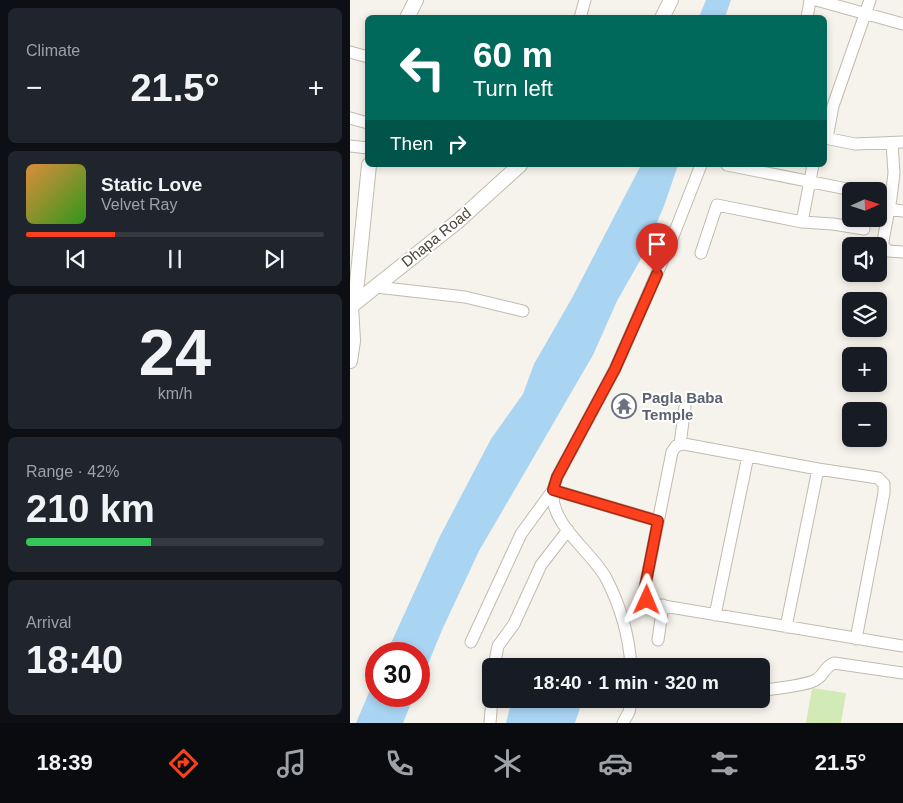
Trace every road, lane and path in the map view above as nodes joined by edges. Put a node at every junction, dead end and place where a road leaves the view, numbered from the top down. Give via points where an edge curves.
1 (416, 0) edge
2 (585, 0) edge
3 (671, 0) edge
4 (810, 0) edge
5 (816, 0) edge
6 (870, 0) edge
7 (866, 14) junction
8 (408, 15) edge
9 (581, 15) edge
10 (664, 15) edge
11 (807, 15) edge
12 (903, 24) edge
13 (350, 52) edge
14 (365, 56) edge
15 (350, 118) edge
16 (365, 122) edge
17 (827, 133) edge
18 (827, 138) edge
19 (898, 142) edge
20 (350, 146) edge
21 (365, 148) edge
22 (369, 167) edge
23 (518, 167) edge
24 (700, 167) edge
25 (737, 167) edge
26 (813, 167) edge
27 (811, 182) junction
28 (842, 188) edge
29 (890, 203) junction
30 (903, 211) edge
31 (802, 222) junction
32 (864, 229) dead end
33 (903, 252) edge
34 (701, 253) dead end
35 (376, 287) junction
36 (350, 306) edge
37 (523, 311) dead end
38 (350, 360) edge
39 (685, 407) dead end
40 (680, 444) junction
41 (748, 456) junction
42 (818, 469) junction
43 (553, 490) junction
44 (658, 521) junction
45 (568, 530) junction
46 (663, 605) junction
47 (716, 615) junction
48 (786, 627) junction
49 (856, 639) junction
50 (658, 640) dead end
51 (471, 642) dead end
52 (903, 646) edge
53 (496, 658) edge
54 (631, 658) edge
55 (903, 673) edge
56 (770, 688) edge
57 (491, 708) edge
58 (630, 708) edge
59 (490, 723) edge
60 (624, 723) edge

1 - 8 street
2 - 9 street
3 - 10 street
4 - 11 street
5 - 7 street
6 - 7 street
7 - 12 street
7 - 17 street via 833,106
13 - 14 street
15 - 16 street
18 - 19 street via 855,144
19 - 29 street
20 - 21 street
22 - 36 street via 356,283
23 - 35 street, Dhapa Road via 457,222
24 - 43 street via 615,369
25 - 27 street
26 - 27 street
27 - 28 street
27 - 31 street
29 - 30 street
29 - 33 street via 883,246 888,251
31 - 32 street
31 - 34 street via 717,205
35 - 36 street, Dhapa Road
35 - 37 street via 465,297
36 - 38 street via 353,342
39 - 40 street
40 - 41 street
40 - 44 street via 672,452
41 - 42 street
41 - 47 street
42 - 48 street
42 - 49 street via 878,478 884,484
43 - 44 street
43 - 45 street via 558,518
43 - 51 street via 521,534
44 - 46 street via 644,592 652,604
45 - 53 street via 541,565 514,624 498,646
45 - 54 street via 605,577 630,644
46 - 47 street
46 - 50 street
47 - 48 street
48 - 49 street
49 - 52 street
55 - 56 street via 834,663 824,669 817,680
57 - 59 street
58 - 60 street

